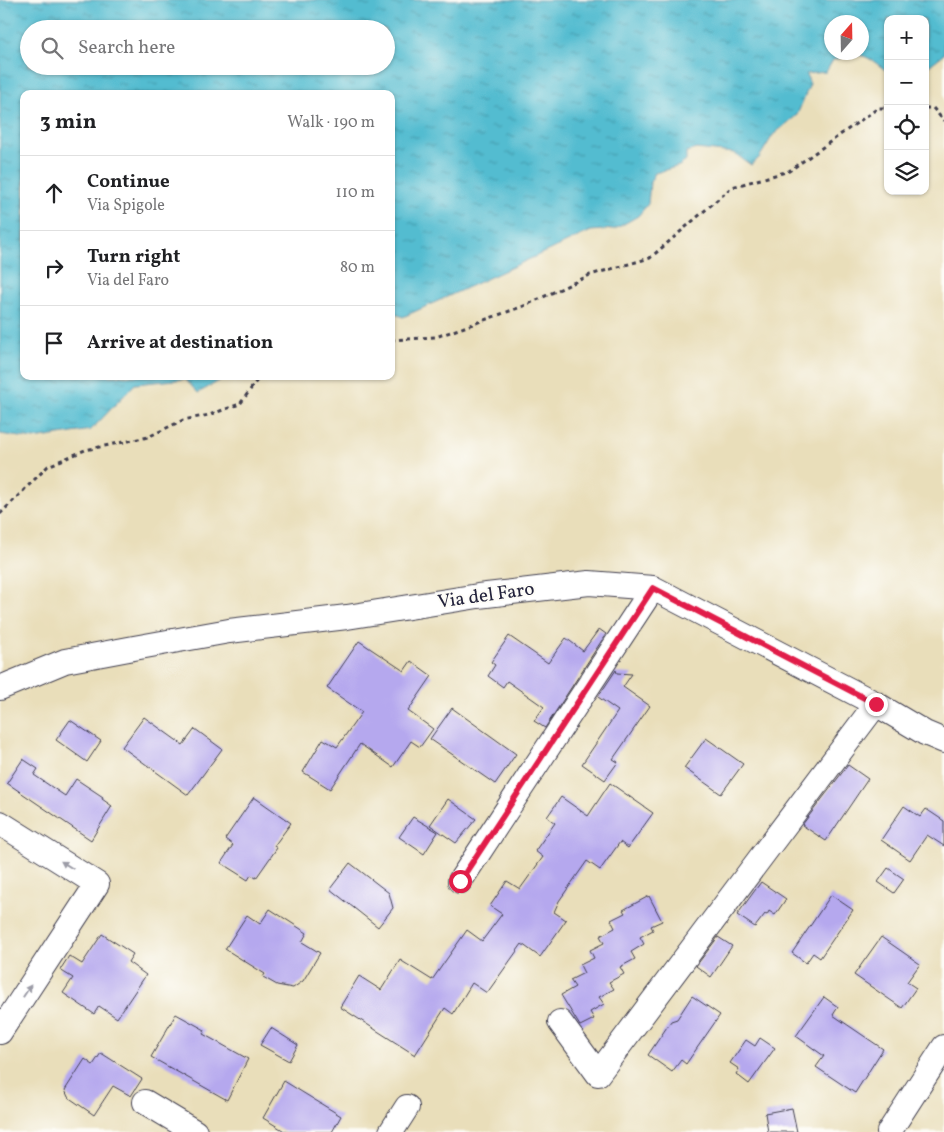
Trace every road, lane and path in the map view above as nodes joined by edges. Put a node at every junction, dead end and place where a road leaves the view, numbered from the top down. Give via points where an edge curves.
1 (884, 108) edge
2 (929, 108) edge
3 (944, 122) edge
4 (395, 340) edge
5 (257, 380) edge
6 (0, 514) edge
7 (653, 588) junction
8 (0, 688) edge
9 (876, 704) junction
10 (944, 741) edge
11 (0, 824) edge
12 (460, 881) dead end
13 (560, 1022) dead end
14 (0, 1032) edge
15 (944, 1047) edge
16 (145, 1102) dead end
17 (406, 1106) dead end
18 (195, 1132) edge
19 (391, 1132) edge
20 (889, 1132) edge

1 - 4 path via 878,108 789,171 732,187 650,258 590,275 524,306 436,337
2 - 3 path via 933,108
5 - 6 path via 240,404 183,420 148,437 85,450 48,466
7 - 8 street, Via del Faro via 588,583 229,632 65,661
7 - 9 street, Via del Faro
7 - 12 street
9 - 10 street, Via del Faro
9 - 13 street via 598,1074
14 -> 11 street via 96,884
15 - 20 street
16 - 18 street
17 - 19 street

